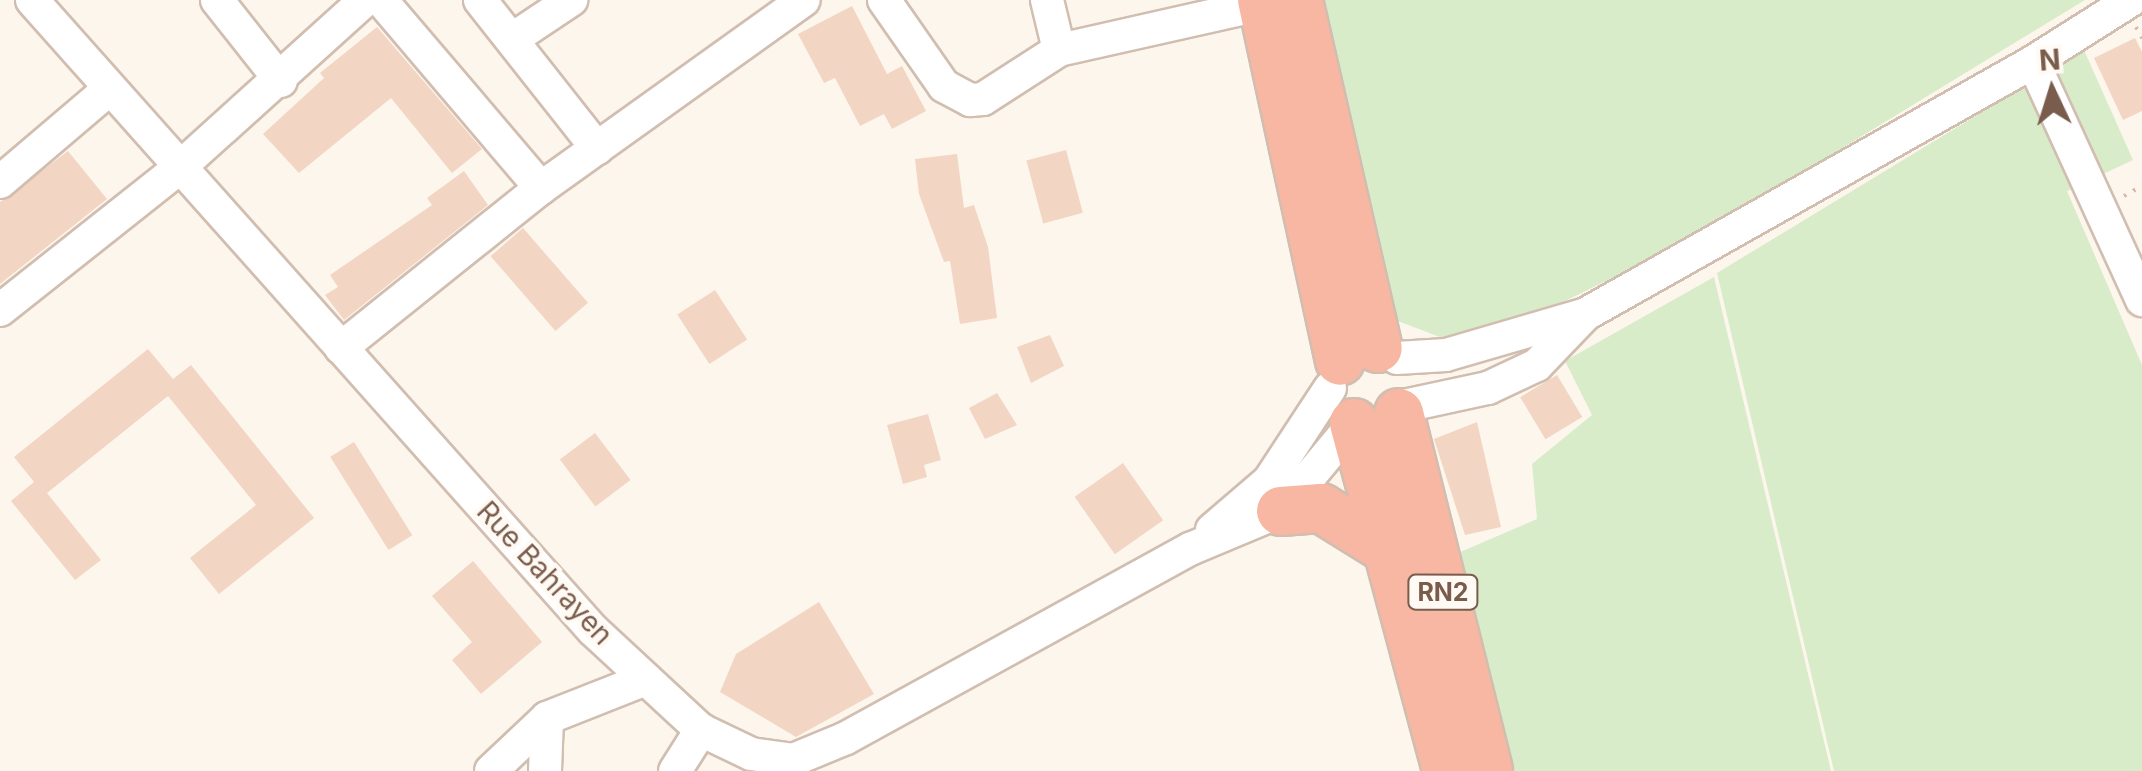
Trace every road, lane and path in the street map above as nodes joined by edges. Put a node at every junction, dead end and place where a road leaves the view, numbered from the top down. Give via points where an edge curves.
1 (32, 0) edge
2 (217, 0) edge
3 (365, 0) edge
4 (381, 0) edge
5 (480, 0) edge
6 (571, 0) edge
7 (804, 0) edge
8 (884, 0) edge
9 (1047, 0) edge
10 (2130, 0) edge
11 (1274, 1) edge
12 (1205, 8) edge
13 (514, 38) junction
14 (1059, 50) junction
15 (2033, 62) junction
16 (281, 81) junction
17 (107, 91) junction
18 (597, 148) junction
19 (6, 166) edge
20 (178, 169) junction
21 (541, 188) junction
22 (2142, 300) edge
23 (0, 310) edge
24 (1586, 314) junction
25 (341, 348) junction
26 (1372, 385) junction
27 (1281, 511) junction
28 (1190, 549) junction
29 (1392, 552) junction
30 (646, 679) junction
31 (548, 718) junction
32 (701, 730) junction
33 (491, 771) edge
34 (545, 771) edge
35 (675, 771) edge
36 (1446, 771) edge
37 (1488, 771) edge

1 - 17 street, Rue Bahrayen
2 - 16 street
3 - 16 street
4 - 21 street
5 - 13 street
6 - 13 street
7 - 18 street
8 - 14 street via 944,86 970,100 983,99
9 - 14 street
10 - 15 street
11 - 12 street
11 - 26 highway, RN2
12 - 14 street
13 - 18 street
15 - 22 street
15 - 24 street
16 - 20 street
17 - 19 street
17 - 20 street, Rue Bahrayen
18 - 21 street
20 - 23 street
20 - 25 street, Rue Bahrayen
21 - 25 street
24 - 26 street via 1446,355
24 - 26 street via 1537,365 1488,388
25 - 30 street, Rue Bahrayen via 594,630
26 - 27 street, Rue Bahrayen
26 - 28 street, Rue Bahrayen
26 - 29 highway, RN2
26 - 37 highway, RN2
27 - 28 street, Rue Bahrayen
27 - 29 highway via 1322,508
28 - 32 street, Rue Bahrayen via 794,760 751,754
29 - 36 highway, RN2
30 - 31 street
30 - 32 street, Rue Bahrayen
31 - 33 street
31 - 34 street
32 - 35 street

